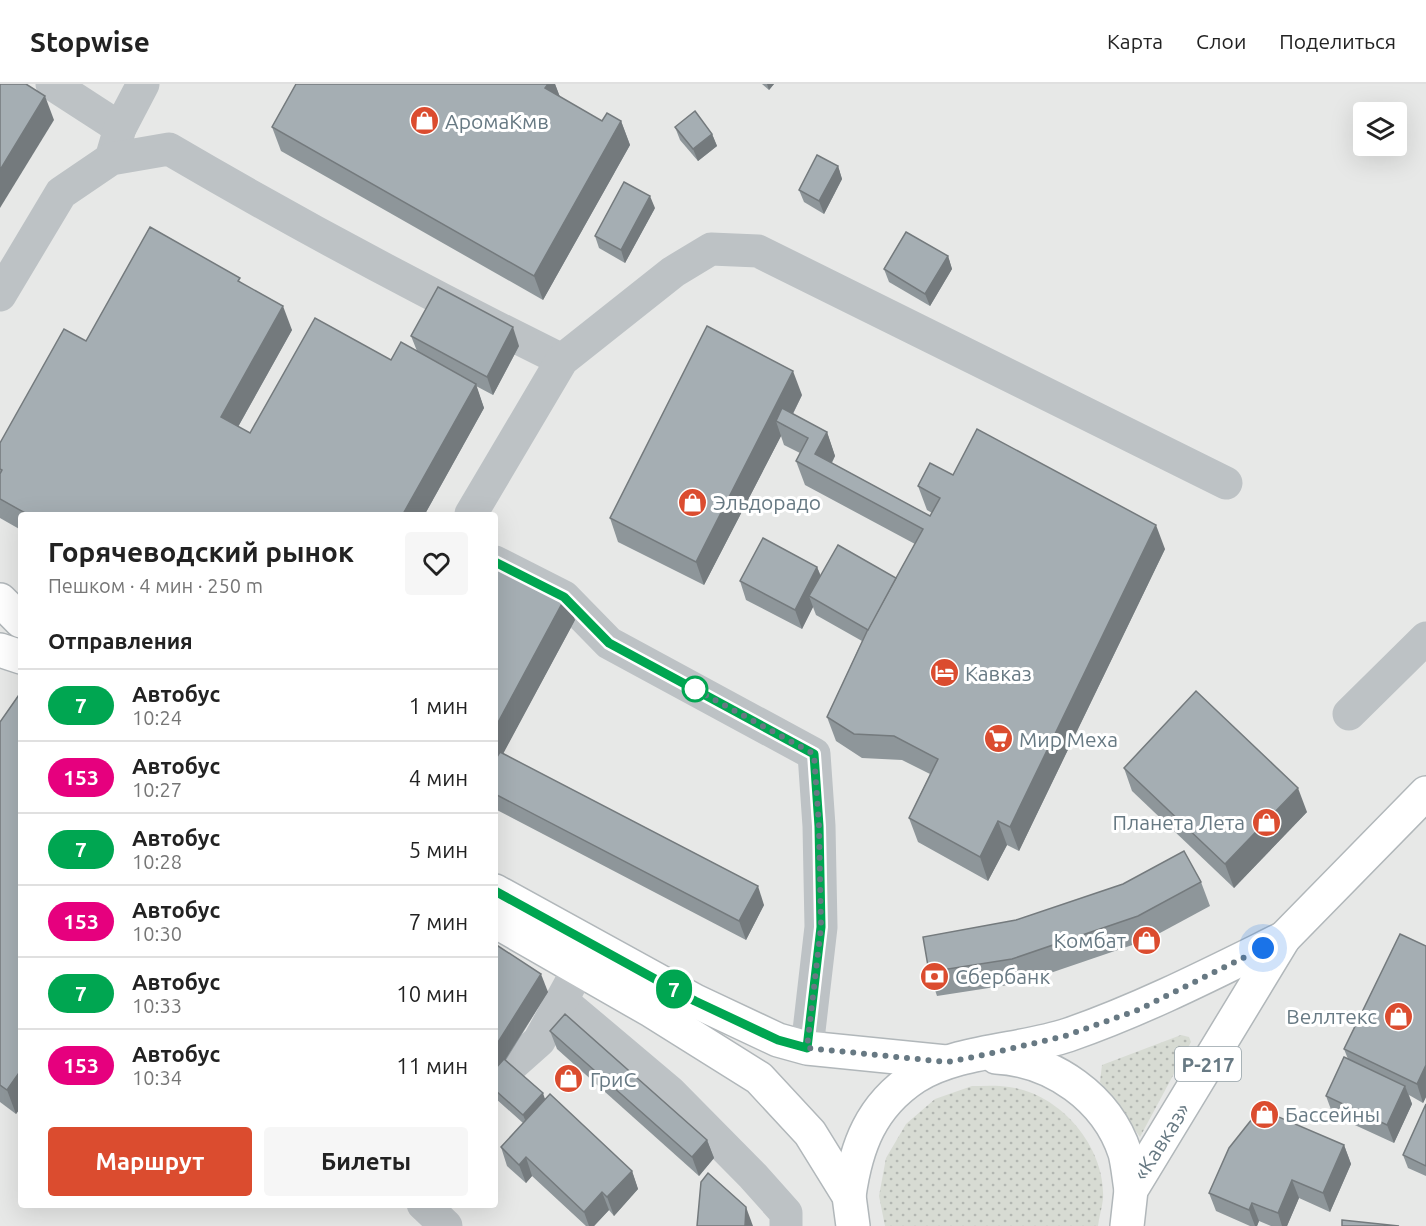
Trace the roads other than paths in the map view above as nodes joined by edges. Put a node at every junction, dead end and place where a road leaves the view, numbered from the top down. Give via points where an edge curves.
1 (52, 84) edge
2 (143, 84) edge
3 (120, 128) junction
4 (111, 159) junction
5 (0, 295) edge
6 (562, 360) junction
7 (1226, 483) dead end
8 (472, 512) edge
9 (498, 564) edge
10 (0, 600) edge
11 (18, 618) edge
12 (1426, 638) edge
13 (0, 650) edge
14 (18, 656) edge
15 (1349, 714) dead end
16 (1426, 793) edge
17 (498, 893) edge
18 (498, 923) edge
19 (1284, 938) junction
20 (579, 969) junction
21 (562, 1001) junction
22 (807, 1048) junction
23 (979, 1056) junction
24 (947, 1062) junction
25 (498, 1077) edge
26 (427, 1208) edge
27 (1133, 1213) edge
28 (851, 1216) edge
29 (446, 1226) edge
30 (786, 1226) edge

1 - 3 lane
2 - 3 lane
3 - 4 lane
4 - 5 lane via 61,193
4 - 6 lane via 169,149 439,299
6 - 7 lane via 673,272 711,249 758,251
6 - 8 lane
9 - 22 lane via 564,597 609,643 814,754 821,927
10 - 11 main road
12 - 15 lane
13 - 14 main road
16 - 19 main road, «Кавказ» / Р-217
17 - 22 main road via 695,1001 778,1040
18 - 20 main road
19 - 23 main road, «Кавказ» / Р-217 via 1138,1010 1065,1036
19 - 27 main road, «Кавказ» / Р-217
20 - 21 lane
20 - 28 main road via 759,1078 810,1133
21 - 25 lane via 539,1041
21 - 30 lane via 670,1092 786,1213
22 - 24 main road
23 - 24 main road, «Кавказ» / Р-217
23 - 27 main road via 1016,1058 1052,1070 1084,1091 1108,1119 1125,1153
24 - 28 main road, «Кавказ» / Р-217 via 915,1077 888,1099 867,1128 854,1161
26 - 29 lane

